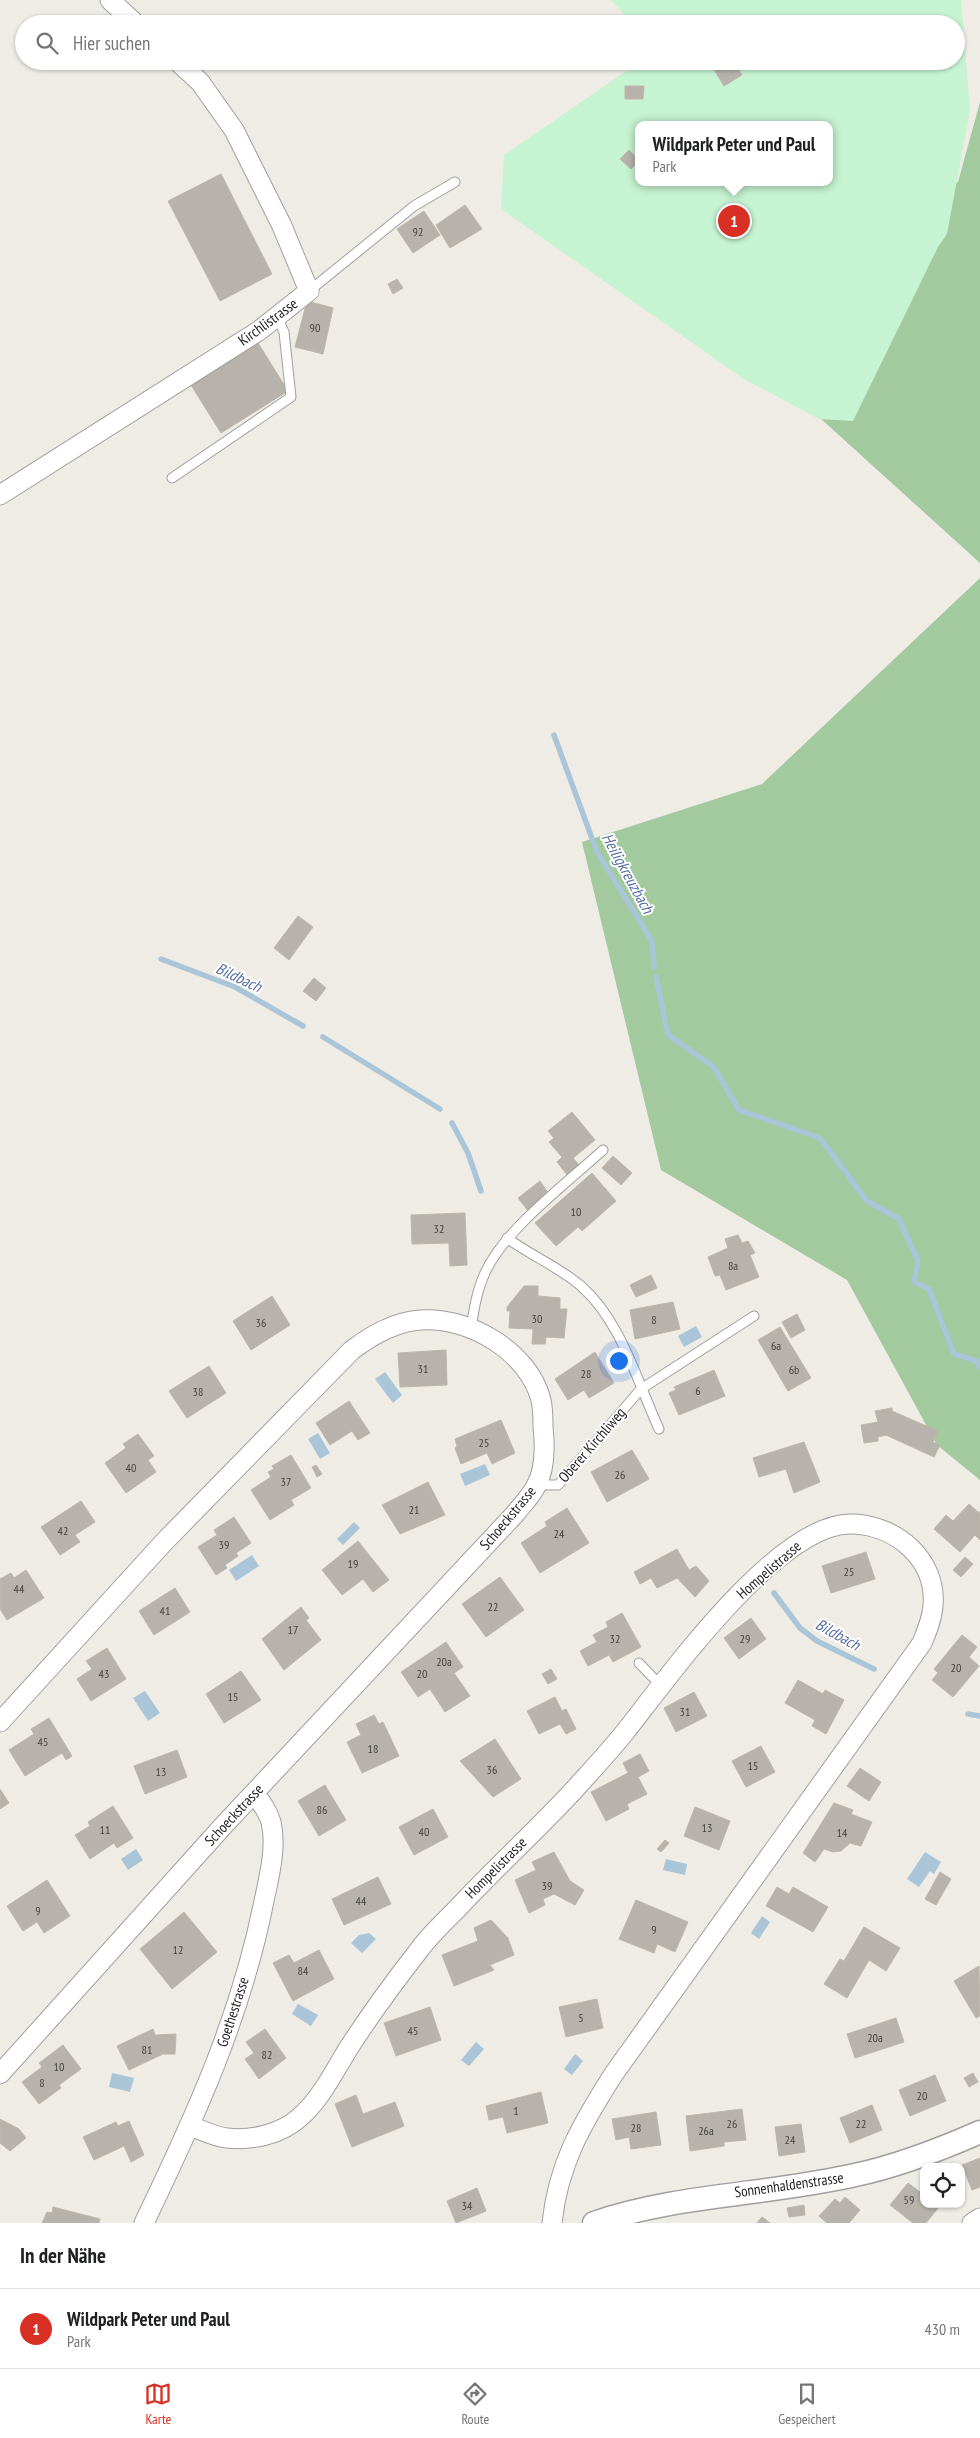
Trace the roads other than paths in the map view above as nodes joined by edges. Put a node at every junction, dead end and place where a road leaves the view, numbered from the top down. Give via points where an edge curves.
1 (110, 0) edge
2 (126, 15) edge
3 (187, 70) edge
4 (455, 182) dead end
5 (309, 291) junction
6 (277, 317) junction
7 (172, 478) dead end
8 (0, 496) edge
9 (603, 1150) dead end
10 (507, 1238) junction
11 (754, 1316) dead end
12 (471, 1328) junction
13 (641, 1390) junction
14 (659, 1429) dead end
15 (537, 1485) junction
16 (639, 1663) dead end
17 (660, 1686) junction
18 (0, 1722) edge
19 (254, 1792) junction
20 (0, 2074) edge
21 (190, 2126) junction
22 (980, 2132) edge
23 (980, 2218) edge
24 (144, 2223) edge
25 (552, 2223) edge
26 (594, 2223) edge
27 (972, 2223) edge

1 - 2 street
3 - 5 street, Kirchlistrasse via 200,82 234,130 282,226
4 - 5 lane via 414,206
5 - 6 street, Kirchlistrasse
6 - 7 lane via 284,332 292,397
6 - 8 street, Kirchlistrasse
9 - 10 lane
10 - 12 lane via 485,1272 476,1297
10 - 13 lane, Oberer Kirchliweg via 579,1285 595,1300 610,1321
11 - 13 lane, Oberer Kirchliweg
12 - 15 street, Schoeckstrasse via 500,1343 526,1370 541,1400 545,1448
12 - 18 street, Schoeckstrasse via 442,1321 399,1324 374,1334 352,1350 165,1541
13 - 14 lane, Oberer Kirchliweg
13 - 15 lane, Oberer Kirchliweg via 558,1485
15 - 19 street, Schoeckstrasse via 516,1514
16 - 17 lane
17 - 21 street, Hompelistrasse via 624,1734 573,1791 422,1946 378,2003 318,2096 300,2118 277,2132 250,2139 225,2138
17 - 25 street, Hompelistrasse via 721,1613 801,1541 821,1530 844,1523 880,1528 902,1540 918,1555 930,1575 933,1603 922,1643 587,2115 566,2156
19 - 20 street, Schoeckstrasse
19 - 21 street, Goethestrasse via 271,1822 270,1872 260,1922 228,2036
21 - 24 street, Goethestrasse
22 - 26 street, Sonnenhaldenstrasse via 922,2157 855,2175 650,2207
23 - 27 street

